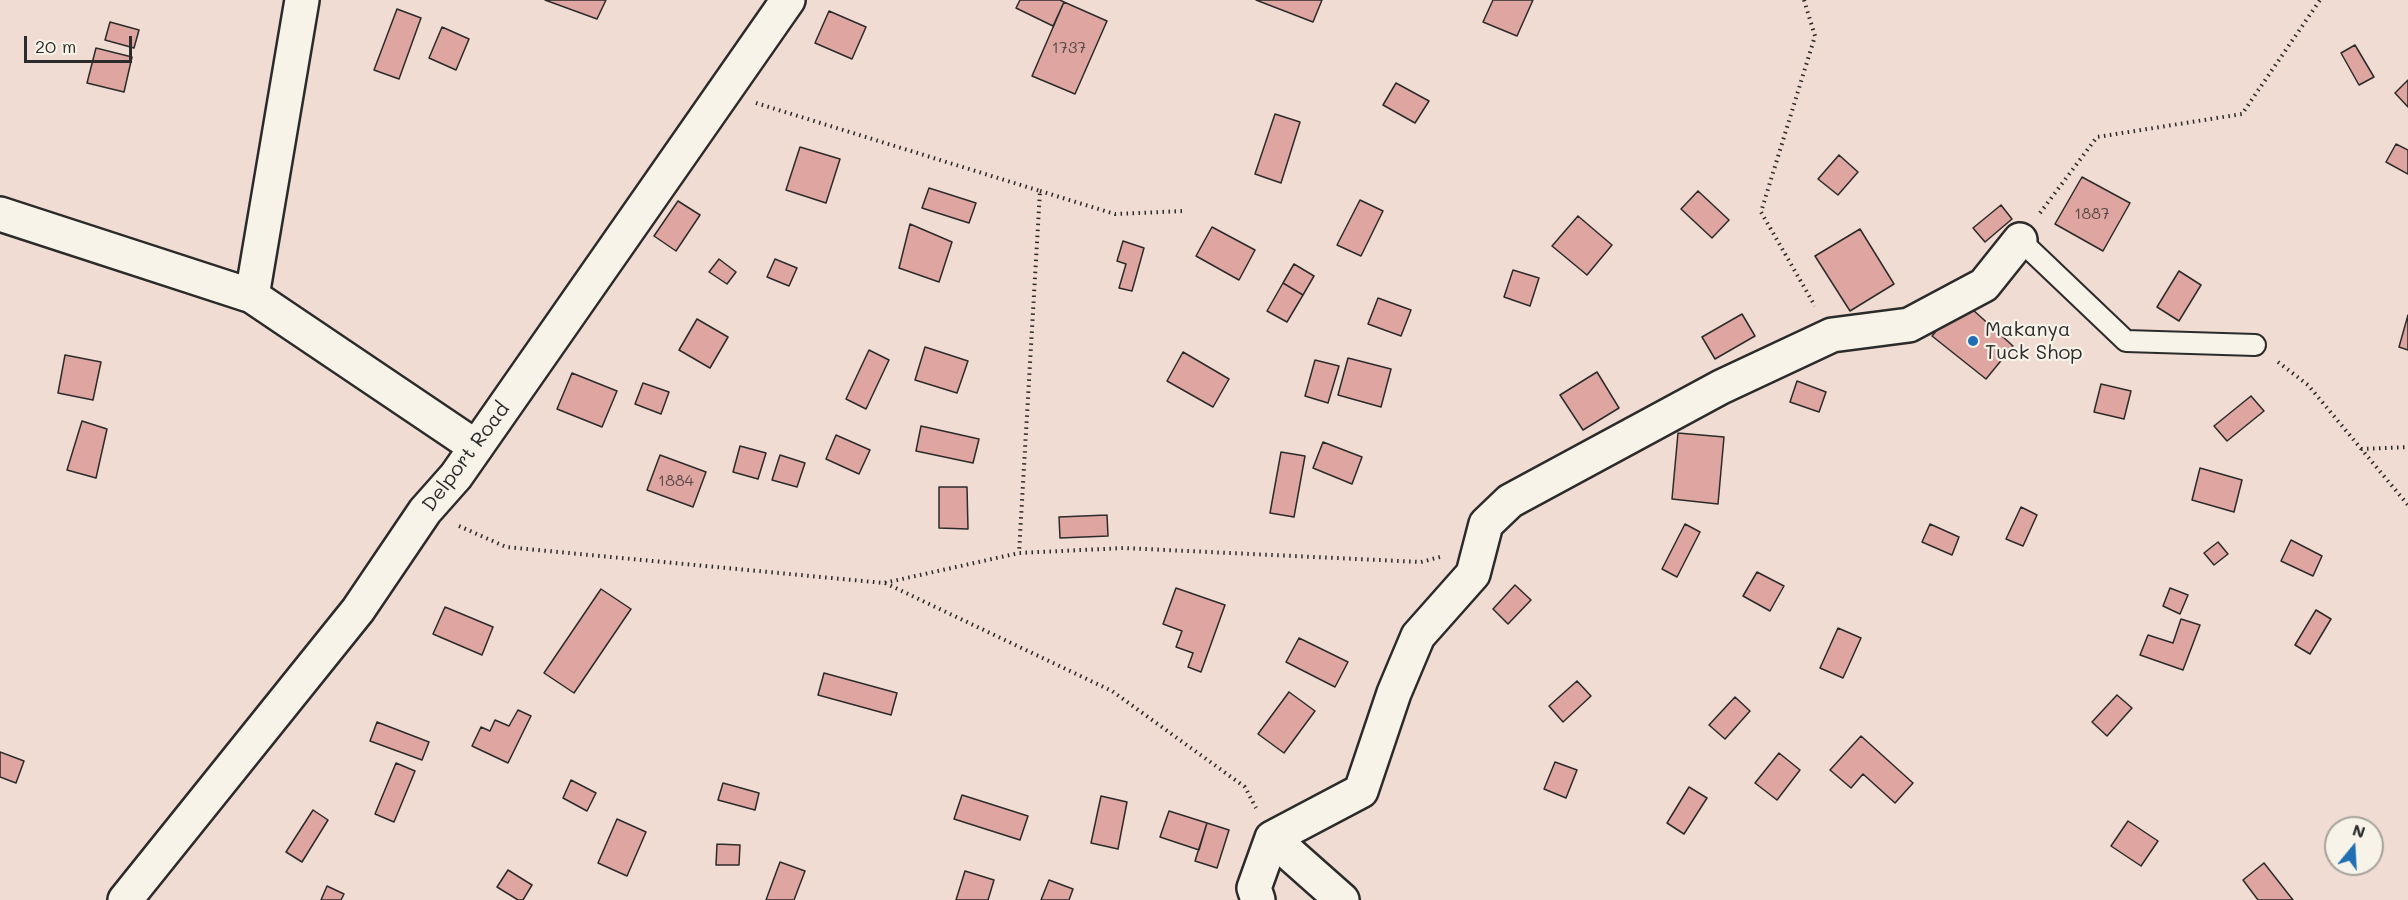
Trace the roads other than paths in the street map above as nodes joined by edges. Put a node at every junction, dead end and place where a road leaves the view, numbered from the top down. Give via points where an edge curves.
1 (302, 0) edge
2 (788, 0) edge
3 (0, 214) edge
4 (2020, 240) joint
5 (252, 296) junction
6 (2255, 345) road end
7 (476, 447) junction
8 (1272, 838) junction
9 (125, 900) edge
10 (1258, 900) edge
11 (1342, 900) edge

1 - 5 street
2 - 7 street, Delport Road
3 - 5 street
4 - 6 lane via 2126,340
4 - 8 street via 1984,285 1909,325 1832,335 1721,387 1509,501 1486,524 1473,574 1418,636 1361,791
5 - 7 street
7 - 9 street, Delport Road via 425,512 358,610
8 - 10 street via 1254,888
8 - 11 street

